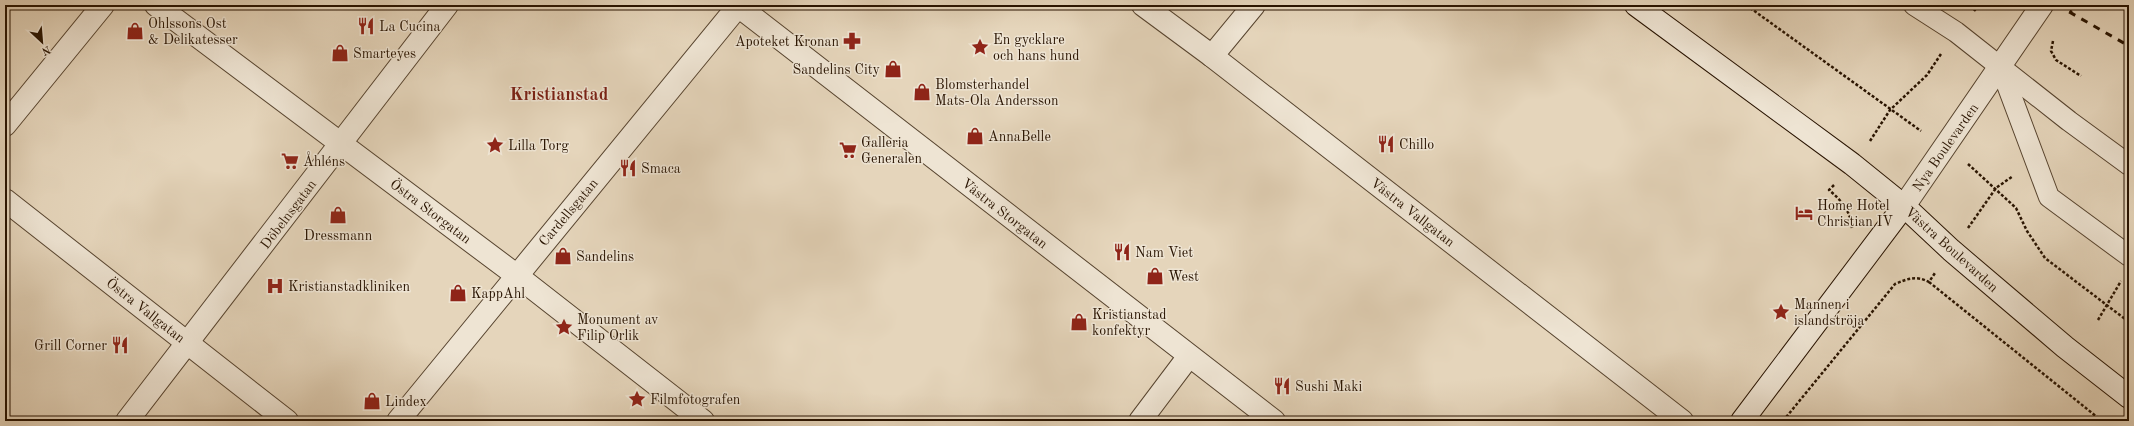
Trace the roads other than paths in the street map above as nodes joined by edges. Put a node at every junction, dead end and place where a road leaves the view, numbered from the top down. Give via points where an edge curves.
1 (103, 5) edge
2 (156, 5) edge
3 (447, 5) edge
4 (738, 5) edge
5 (1143, 5) edge
6 (1254, 5) edge
7 (1636, 5) edge
8 (1914, 5) edge
9 (2042, 5) edge
10 (1212, 56) junction
11 (2000, 66) junction
12 (5, 125) edge
13 (341, 144) junction
14 (2129, 165) edge
15 (5, 200) edge
16 (1904, 206) junction
17 (2129, 256) edge
18 (516, 275) junction
19 (189, 343) junction
20 (1190, 356) junction
21 (2129, 397) edge
22 (127, 421) edge
23 (287, 421) edge
24 (398, 421) edge
25 (703, 421) edge
26 (1140, 421) edge
27 (1274, 421) edge
28 (1682, 421) edge
29 (1742, 421) edge

1 - 12 street
2 - 13 street, Östra Storgatan
3 - 13 street, Döbelnsgatan
4 - 18 street, Cardellsgatan
4 - 20 street, Västra Storgatan
5 - 10 street, Västra Vallgatan
6 - 10 street
7 - 16 street, Västra Boulevarden via 1852,164
8 - 11 lane via 1956,32
9 - 11 street, Nya Boulevarden
10 - 28 street, Västra Vallgatan
11 - 14 lane via 2068,121
11 - 16 street, Nya Boulevarden
11 - 17 lane via 2049,197
13 - 18 street, Östra Storgatan
13 - 19 street, Döbelnsgatan
15 - 19 street, Östra Vallgatan
16 - 21 street, Västra Boulevarden via 1950,250
16 - 29 street, Nya Boulevarden
18 - 24 street, Cardellsgatan
18 - 25 street, Östra Storgatan
19 - 22 street, Döbelnsgatan
19 - 23 street, Östra Vallgatan
20 - 26 street
20 - 27 street, Västra Storgatan

